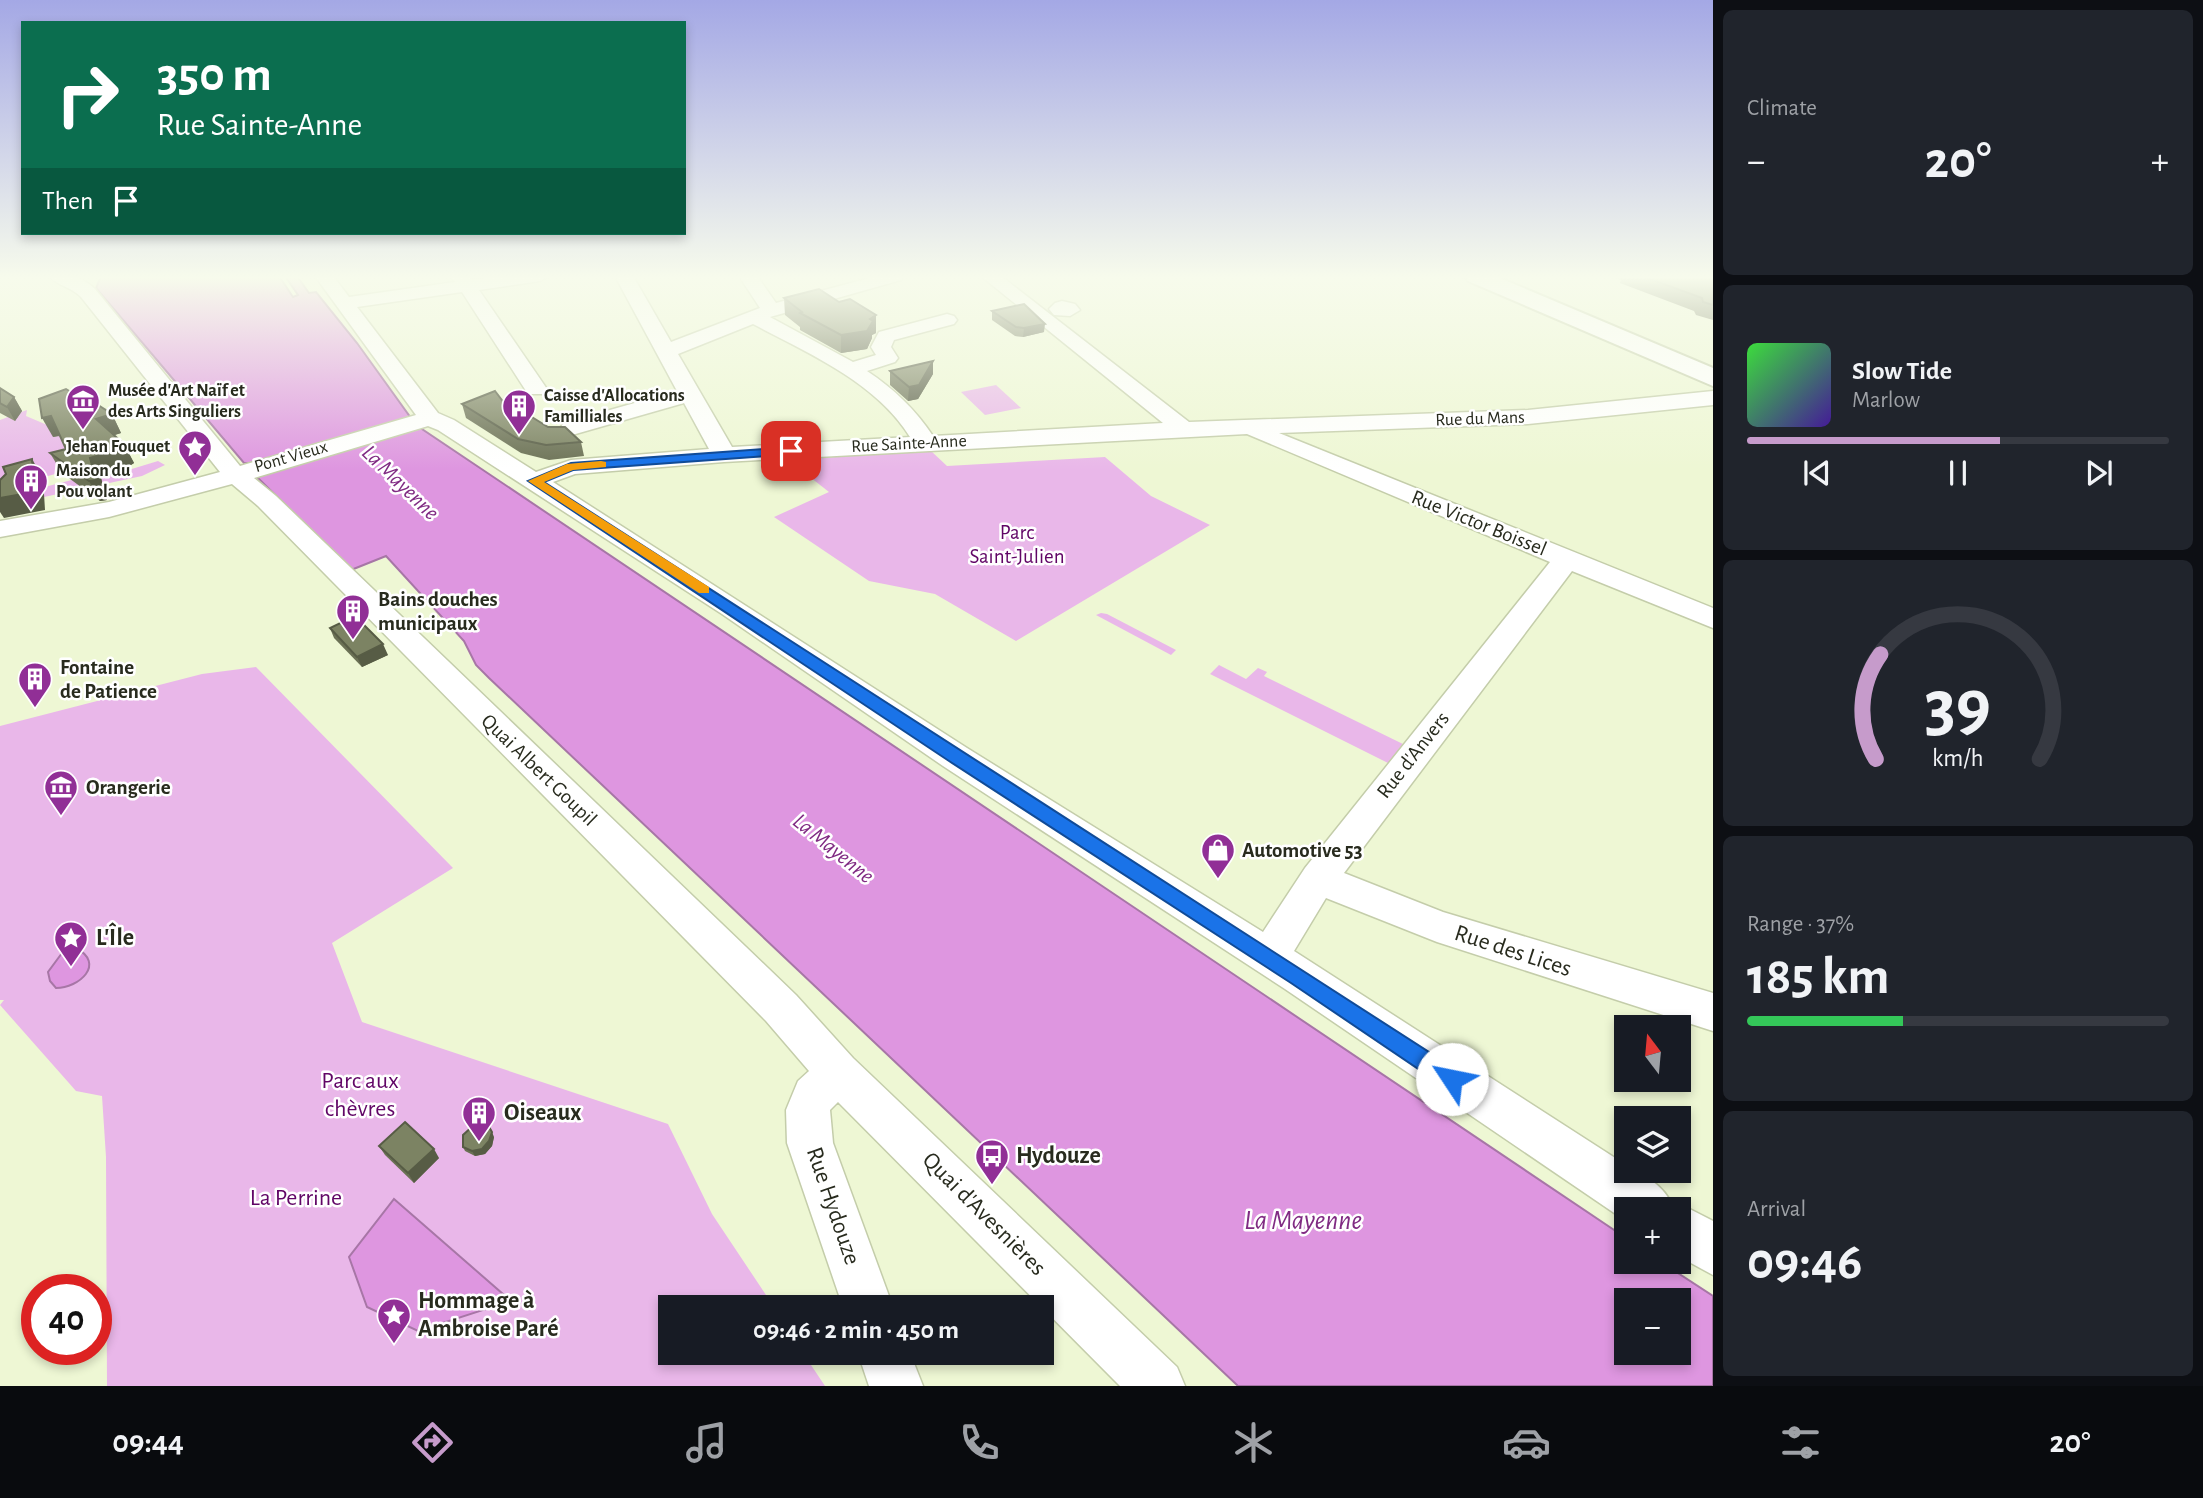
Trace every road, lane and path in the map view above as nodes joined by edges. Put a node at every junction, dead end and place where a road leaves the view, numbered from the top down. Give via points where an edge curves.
1 (125, 341) edge
2 (372, 341) edge
3 (504, 341) edge
4 (661, 341) edge
5 (693, 341) edge
6 (803, 341) edge
7 (884, 341) edge
8 (1083, 341) edge
9 (1613, 341) edge
10 (1627, 341) edge
11 (667, 351) junction
12 (849, 370) junction
13 (1713, 378) edge
14 (1713, 384) edge
15 (536, 388) dead end
16 (689, 395) junction
17 (1713, 398) edge
18 (430, 418) junction
19 (1245, 427) junction
20 (572, 428) dead end
21 (1184, 429) junction
22 (925, 443) junction
23 (724, 455) junction
24 (226, 465) junction
25 (534, 481) junction
26 (0, 529) edge
27 (1566, 558) junction
28 (1713, 619) edge
29 (1318, 879) junction
30 (1266, 956) junction
31 (1713, 1012) edge
32 (838, 1072) junction
33 (1632, 1197) edge
34 (1691, 1236) edge
35 (1713, 1250) edge
36 (864, 1295) edge
37 (888, 1365) edge
38 (896, 1386) edge
39 (1158, 1386) edge

1 - 24 street, Quai Albert Goupil
2 - 18 street
3 - 15 street
4 - 11 street
5 - 11 street
6 - 12 street
7 - 12 street via 881,347 888,358
8 - 21 street
9 - 14 main road
10 - 13 main road
11 - 16 street
12 - 22 street via 880,389 920,431
16 - 20 street
16 - 23 street
17 - 19 street, Rue du Mans via 1528,417
18 - 24 street, Pont Vieux
18 - 25 street
19 - 21 street, Rue Sainte-Anne
19 - 27 street, Rue Victor Boissel
21 - 22 street, Rue Sainte-Anne
22 - 23 street, Rue Sainte-Anne
23 - 25 street, Rue Sainte-Anne via 571,467
24 - 26 street, Pont Vieux via 62,520
24 - 32 street, Quai Albert Goupil via 781,1008
25 - 30 street
27 - 28 street, Rue Victor Boissel
27 - 29 street, Rue d'Anvers
29 - 30 street, Rue d'Anvers
29 - 31 street, Rue des Lices via 1437,926
30 - 33 street
32 - 36 street, Rue Hydouze via 814,1096 808,1110 810,1143
32 - 39 street, Quai d'Avesnières
34 - 35 street
37 - 38 street

